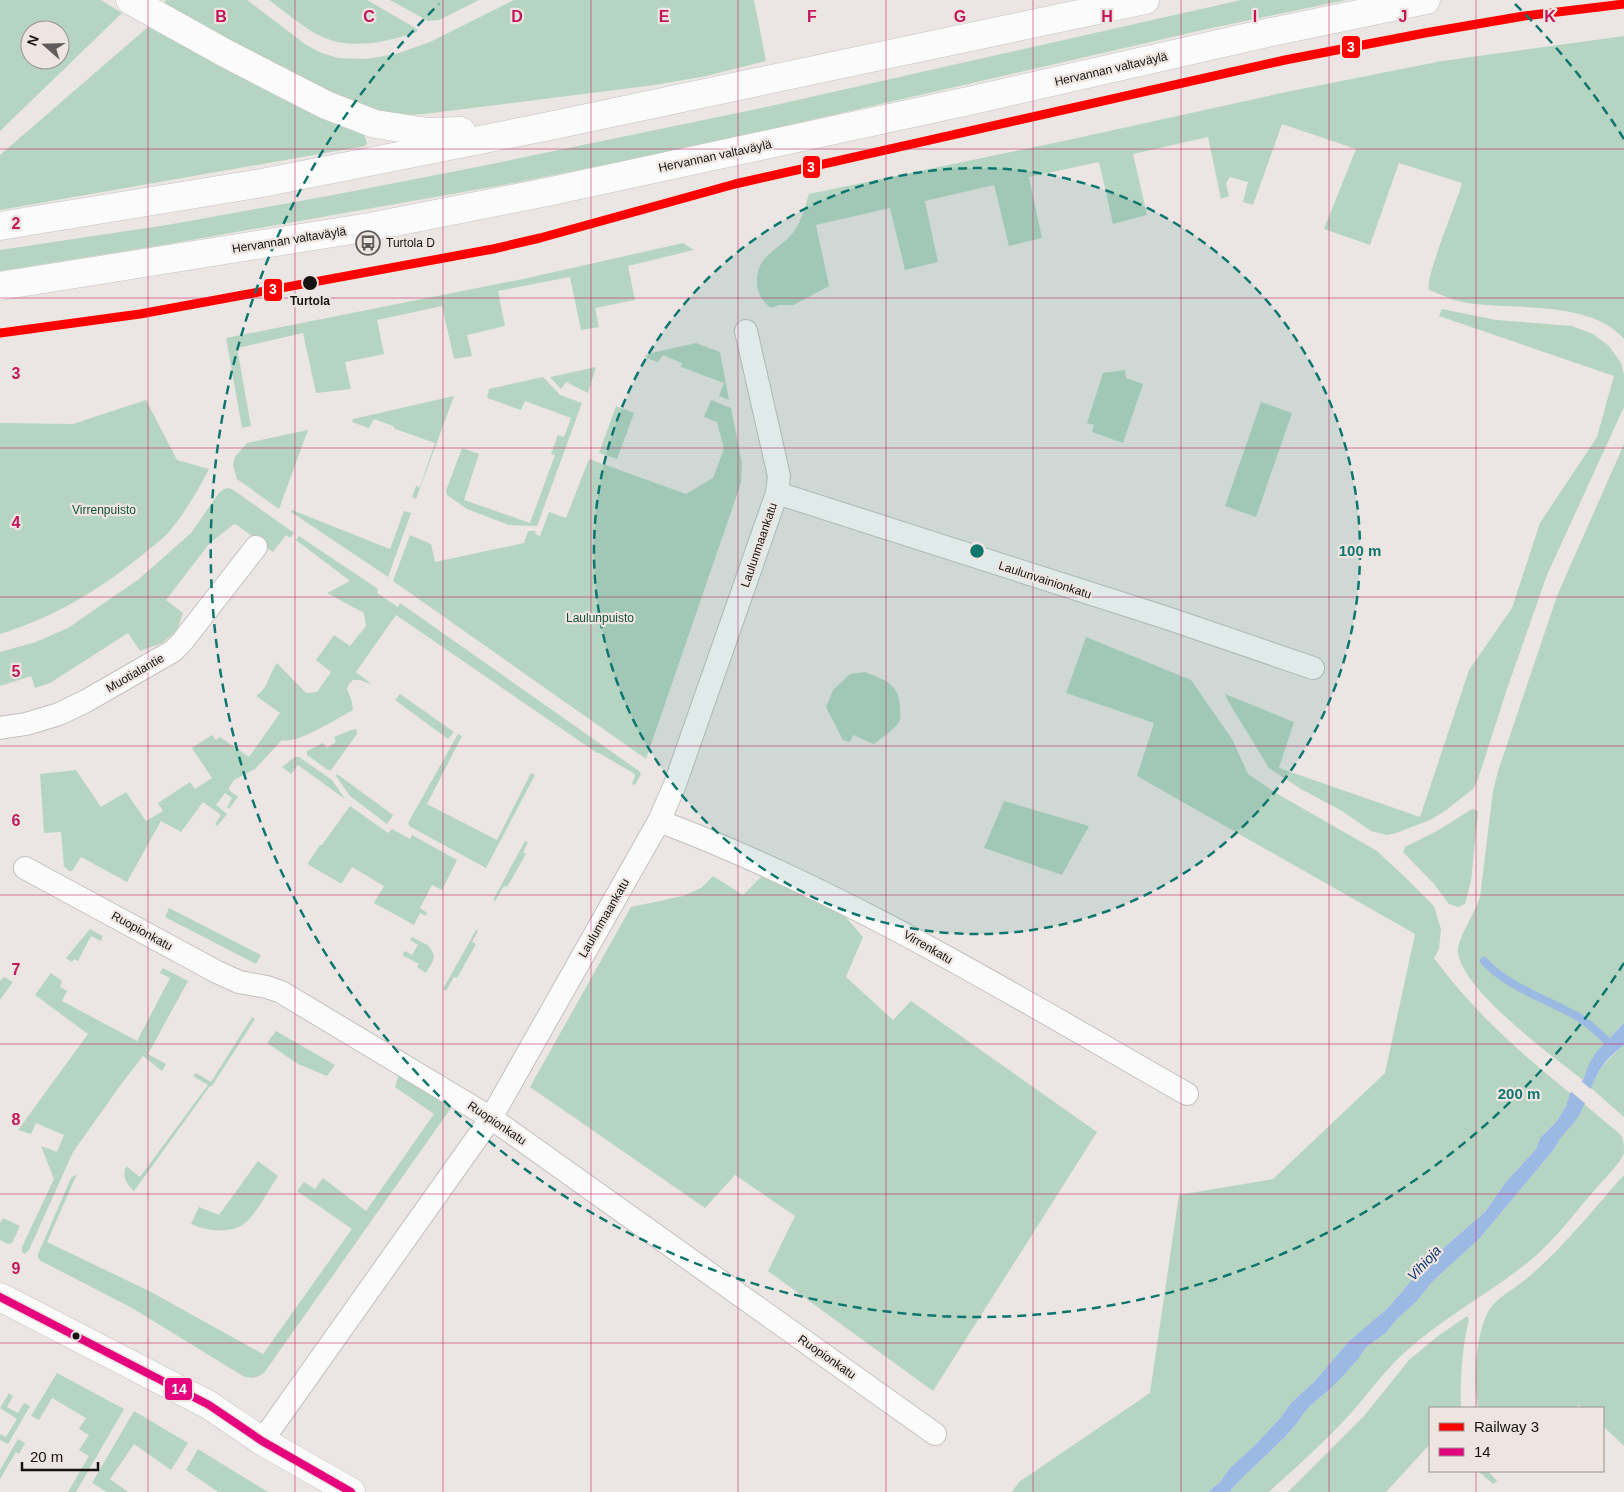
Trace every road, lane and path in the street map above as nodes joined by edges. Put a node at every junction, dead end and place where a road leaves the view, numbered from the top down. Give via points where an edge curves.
1 (130, 0) edge
2 (1144, 0) edge
3 (1426, 0) edge
4 (540, 128) junction
5 (0, 226) edge
6 (0, 286) edge
7 (746, 331) dead end
8 (777, 493) junction
9 (256, 547) dead end
10 (1313, 668) dead end
11 (0, 728) edge
12 (659, 821) junction
13 (25, 868) dead end
14 (1187, 1094) dead end
15 (491, 1118) junction
16 (0, 1297) edge
17 (935, 1434) dead end
18 (262, 1442) junction
19 (351, 1492) edge

1 - 4 main road via 225,53 318,100 375,124 428,132
2 - 4 main road
3 - 6 main road, Hervannan valtaväylä via 463,209
4 - 5 main road via 262,183
7 - 8 street, Laulunmaankatu via 779,476
8 - 10 street, Laulunvainionkatu
8 - 12 street, Laulunmaankatu via 674,787
9 - 11 street, Muotialantie via 173,651 59,714
12 - 14 street, Virrenkatu via 713,841 887,924
12 - 15 street, Laulunmaankatu
13 - 15 street, Ruopionkatu via 218,972 239,982 281,992
15 - 17 street, Ruopionkatu
15 - 18 street, Laulunmaankatu
16 - 18 main road via 209,1404
18 - 19 main road

